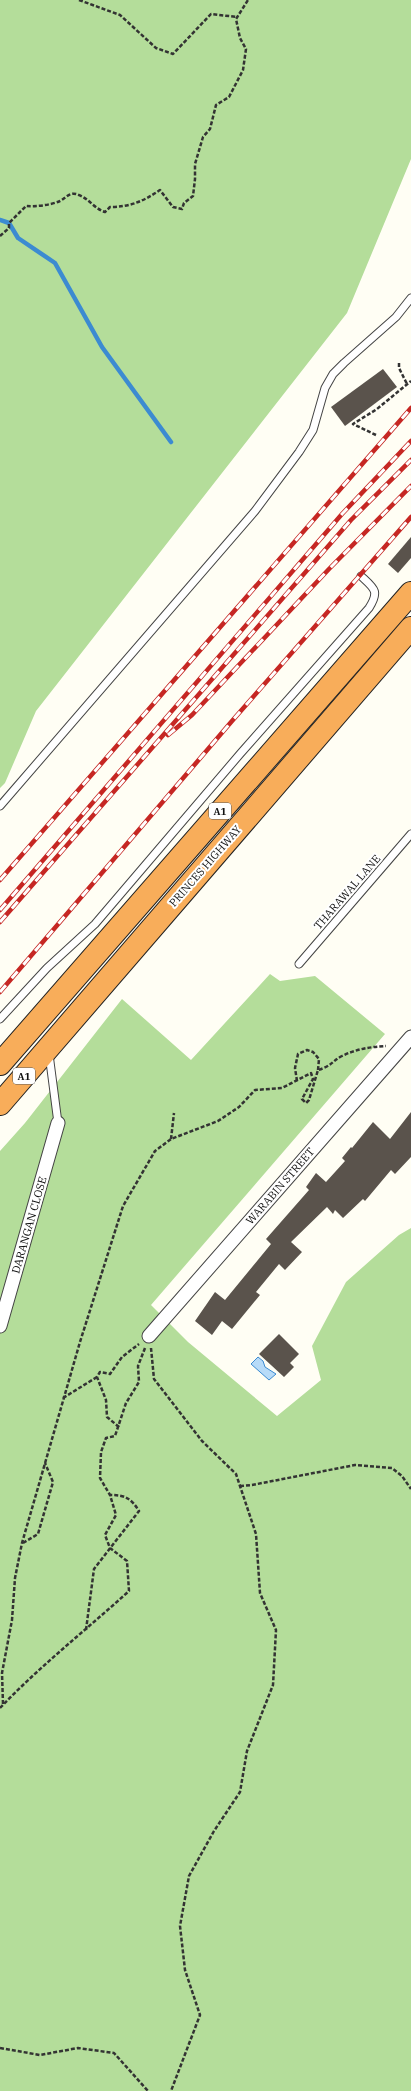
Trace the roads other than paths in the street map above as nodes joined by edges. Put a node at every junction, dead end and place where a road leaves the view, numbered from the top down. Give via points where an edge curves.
1 (411, 298) edge
2 (360, 576) dead end
3 (411, 593) edge
4 (411, 628) edge
5 (0, 806) edge
6 (411, 834) edge
7 (299, 964) dead end
8 (0, 1019) edge
9 (407, 1041) edge
10 (48, 1048) junction
11 (0, 1064) edge
12 (0, 1104) edge
13 (58, 1123) joint
14 (0, 1326) edge
15 (149, 1336) road end

1 - 5 lane via 396,317 334,374 326,388 313,430 255,510
2 - 8 lane via 374,590 375,598 369,608 95,924 47,968
3 - 11 highway, A1
4 - 10 highway, PRINCES HIGHWAY / A1
6 - 7 lane, THARAWAL LANE
9 - 15 street, WARABIN STREET
10 - 12 highway, PRINCES HIGHWAY / A1
10 - 13 lane
13 - 14 street, DARANGAN CLOSE

